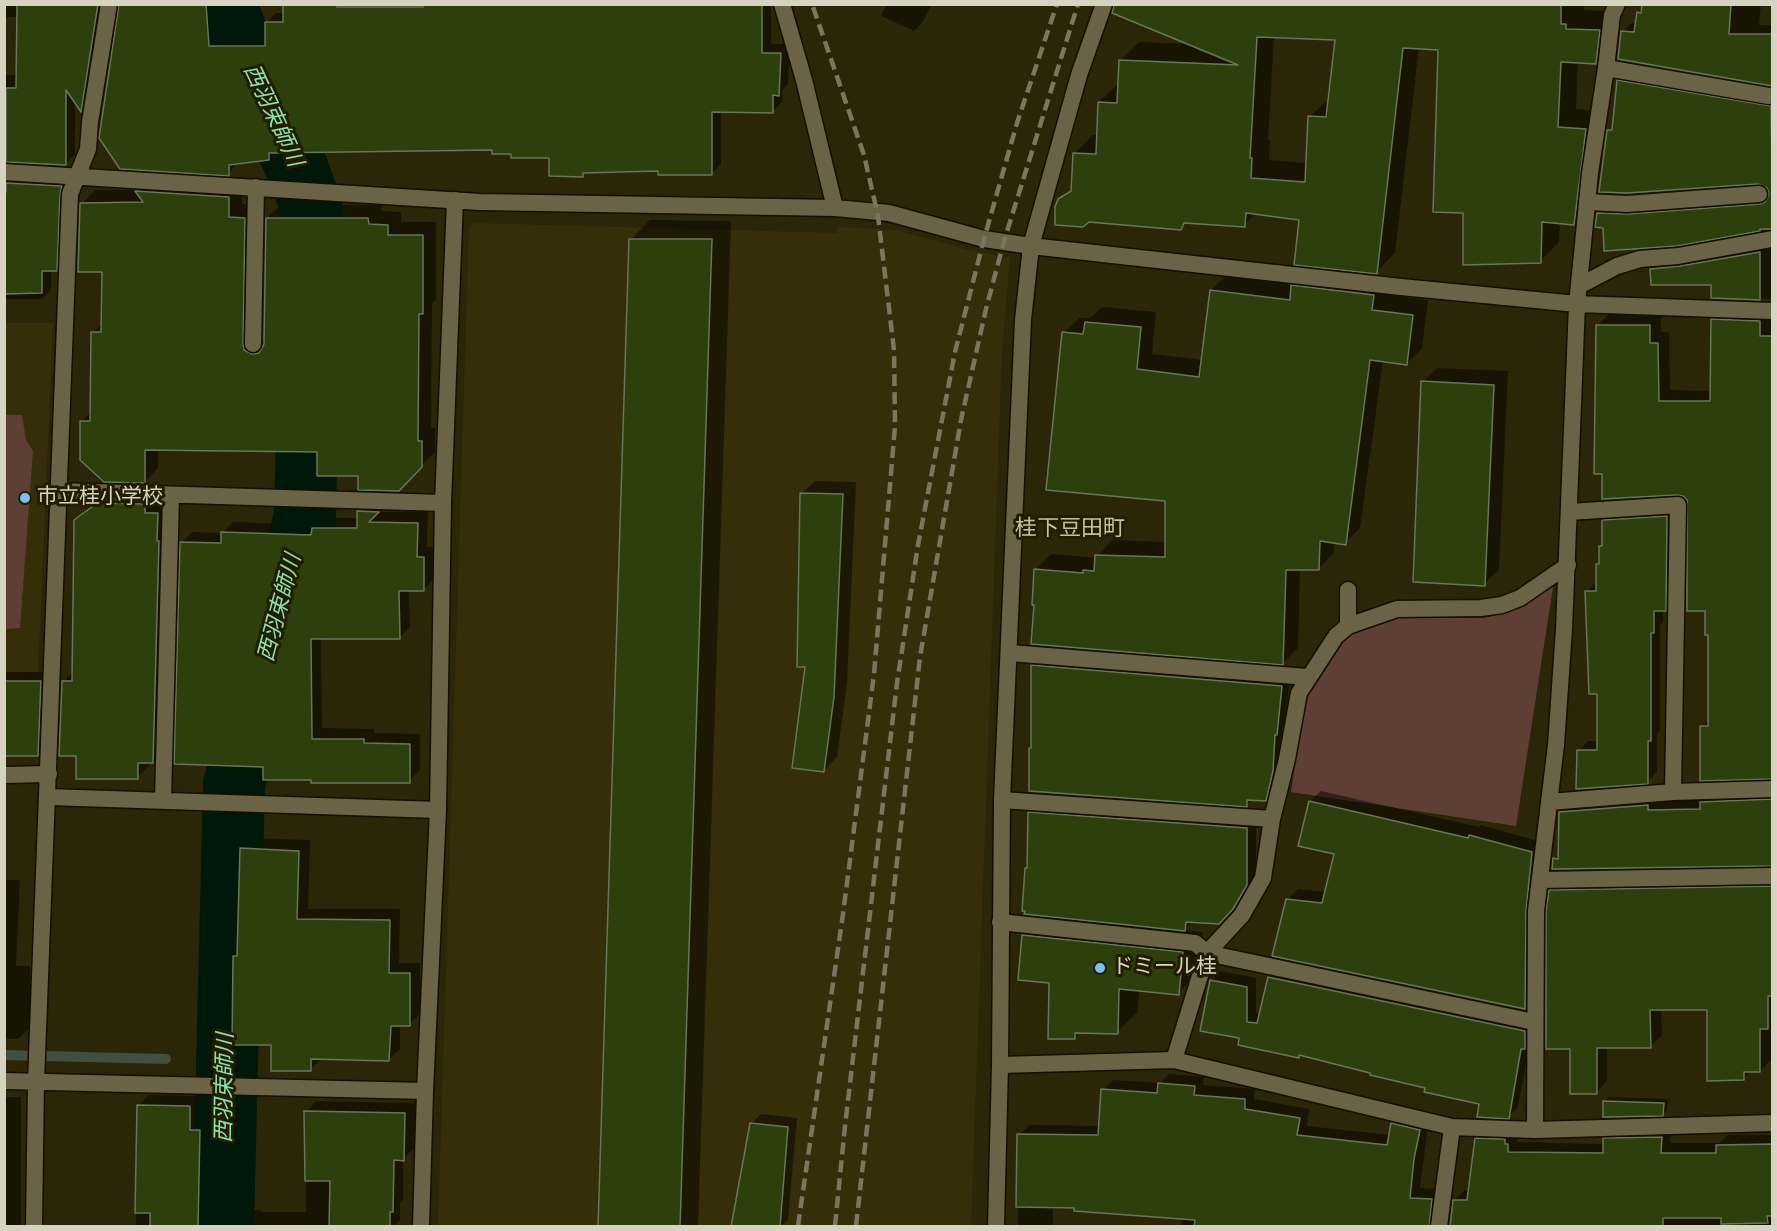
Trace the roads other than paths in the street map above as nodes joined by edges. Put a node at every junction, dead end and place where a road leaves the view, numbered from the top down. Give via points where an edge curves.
1 (109, 4) edge
2 (782, 4) edge
3 (1104, 4) edge
4 (1617, 4) edge
5 (1606, 68) junction
6 (1770, 96) dead end
7 (4, 172) edge
8 (77, 176) junction
9 (256, 187) junction
10 (1759, 194) dead end
11 (455, 200) junction
12 (1587, 202) junction
13 (835, 208) junction
14 (1773, 239) edge
15 (1031, 246) junction
16 (1579, 286) junction
17 (1577, 304) junction
18 (1773, 311) edge
19 (253, 344) dead end
20 (59, 491) junction
21 (171, 496) junction
22 (444, 503) junction
23 (1569, 512) junction
24 (1568, 565) junction
25 (1348, 590) dead end
26 (1348, 626) junction
27 (1010, 652) junction
28 (1307, 677) junction
29 (49, 774) junction
30 (4, 775) edge
31 (1773, 789) edge
32 (1673, 792) junction
33 (48, 797) junction
34 (163, 800) junction
35 (1002, 800) junction
36 (1549, 802) junction
37 (438, 810) junction
38 (1272, 819) junction
39 (1773, 876) edge
40 (1540, 880) junction
41 (1000, 922) junction
42 (1207, 953) junction
43 (1534, 1022) junction
44 (1174, 1060) junction
45 (1000, 1065) junction
46 (4, 1081) edge
47 (36, 1082) junction
48 (425, 1091) junction
49 (1773, 1123) edge
50 (1452, 1127) junction
51 (1535, 1130) junction
52 (34, 1227) edge
53 (421, 1227) edge
54 (996, 1227) edge
55 (1439, 1227) edge

1 - 8 street via 88,149
2 - 13 street
3 - 15 street via 1079,75
4 - 5 street via 1612,15
5 - 6 street
5 - 12 street
7 - 8 street
8 - 9 street
8 - 20 street via 70,194
9 - 11 street
9 - 19 street
10 - 12 street via 1627,204
11 - 13 street
11 - 22 street
12 - 16 street
13 - 15 street via 889,213
14 - 16 street via 1640,259
15 - 17 street
15 - 27 street via 1023,320
16 - 17 street
17 - 18 street
17 - 23 street
20 - 21 street
20 - 29 street
21 - 22 street
21 - 34 street
22 - 37 street
23 - 24 street
23 - 32 street via 1678,505
24 - 26 street via 1520,598 1502,605 1397,609
24 - 36 street
25 - 26 street
26 - 28 street via 1336,636
27 - 28 street
27 - 35 street
28 - 38 street via 1299,693
29 - 30 street
29 - 33 street
31 - 32 street
32 - 36 street
33 - 34 street
33 - 47 street
34 - 37 street
35 - 38 street
35 - 41 street
36 - 40 street
37 - 48 street
38 - 42 street via 1263,878 1242,915
39 - 40 street
40 - 43 street
41 - 42 street via 1195,943
41 - 45 street
42 - 43 street
42 - 44 street
43 - 51 street
44 - 45 street
44 - 50 street
45 - 54 street
46 - 47 street
47 - 48 street
47 - 52 street
48 - 53 street
49 - 51 street
50 - 51 street
50 - 55 street

